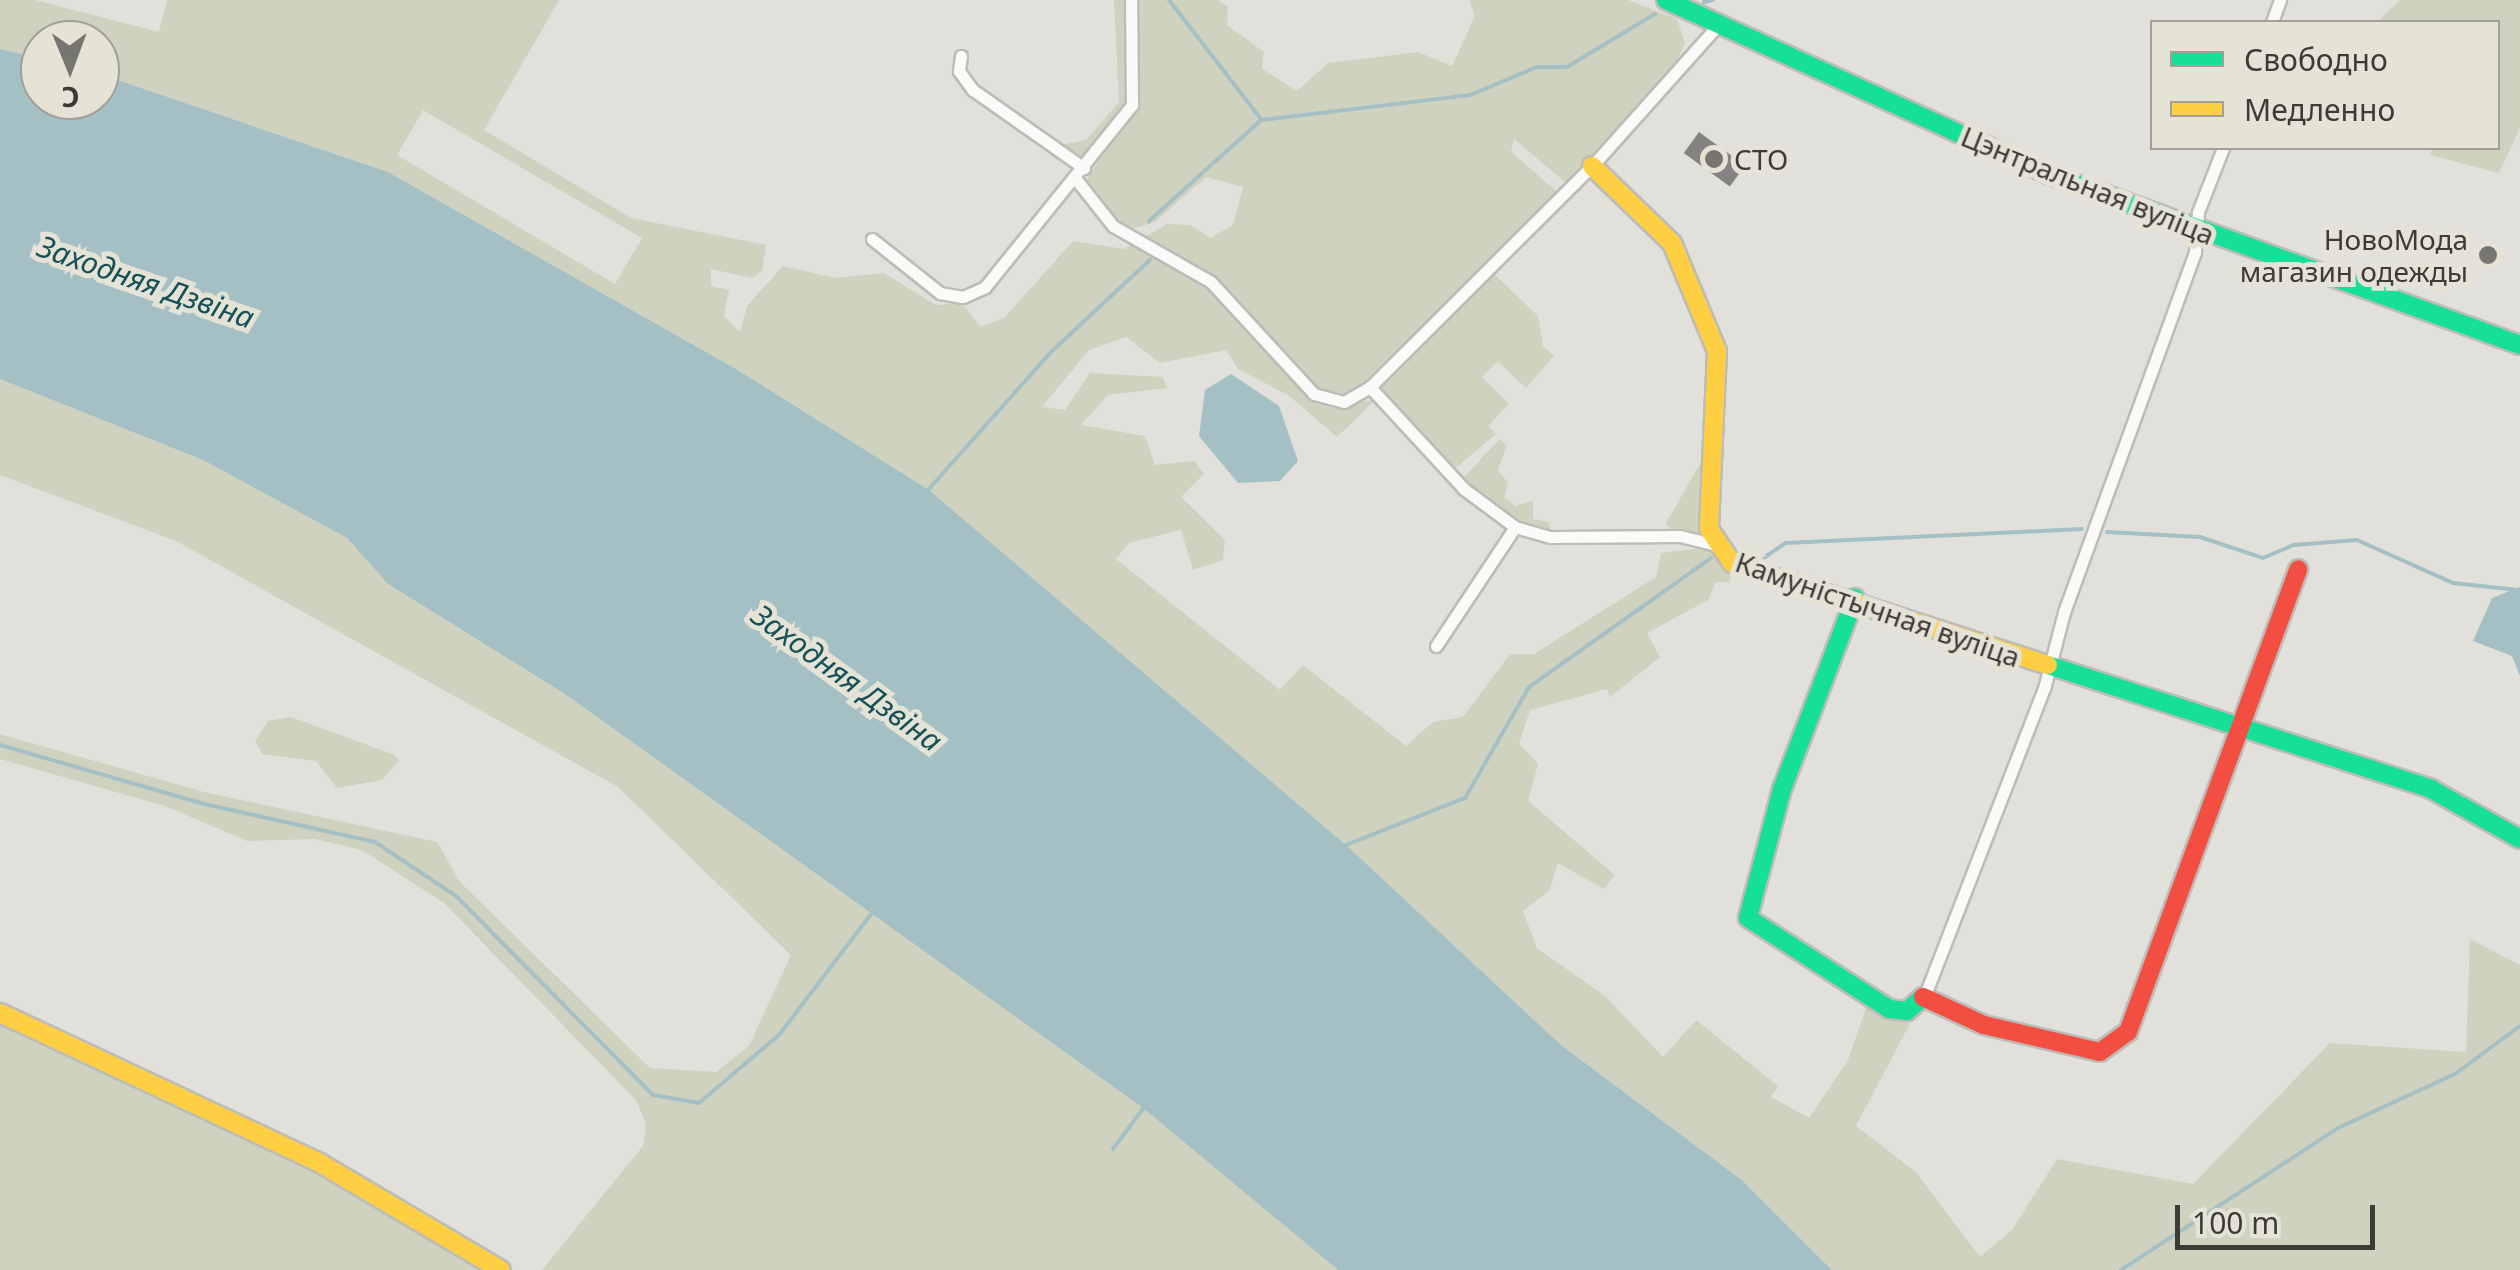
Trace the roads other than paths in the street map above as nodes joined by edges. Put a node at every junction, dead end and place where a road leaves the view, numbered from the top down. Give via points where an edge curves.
1 (1131, 0) edge
2 (1666, 0) edge
3 (1719, 24) junction
4 (961, 56) dead end
5 (2222, 150) edge
6 (1592, 166) junction
7 (1080, 173) junction
8 (2197, 231) junction
9 (872, 239) dead end
10 (2520, 345) edge
11 (1370, 387) junction
12 (1515, 527) junction
13 (1715, 545) junction
14 (2298, 570) dead end
15 (1856, 598) junction
16 (1436, 646) dead end
17 (2051, 663) junction
18 (2234, 726) junction
19 (2520, 838) edge
20 (1925, 995) junction
21 (0, 1013) edge
22 (500, 1270) edge

1 - 7 street via 1132,106
2 - 3 street, Цэнтральная вуліца
3 - 6 street
3 - 8 street, Цэнтральная вуліца via 2048,174
4 - 7 street via 959,71 973,90
5 - 8 street, Камуністычная вуліца
6 - 11 street
6 - 13 street, Камуністычная вуліца via 1672,243 1690,301 1718,351
7 - 9 street via 985,287 963,297 940,294
7 - 11 street via 1113,226 1210,282 1314,394 1344,402
8 - 10 street, Цэнтральная вуліца
8 - 17 street, Камуністычная вуліца
11 - 12 street via 1464,489
12 - 13 street via 1551,537 1680,536
12 - 16 street
13 - 15 street, Камуністычная вуліца via 1743,569
14 - 18 street
15 - 17 street, Камуністычная вуліца
15 - 20 street via 1782,789 1746,912 1889,1009 1907,1010
17 - 18 street, Камуністычная вуліца
17 - 20 street, Камуністычная вуліца
18 - 19 street, Камуністычная вуліца via 2431,789
18 - 20 street via 2122,1040 2100,1052 1984,1026
21 - 22 street via 320,1163

